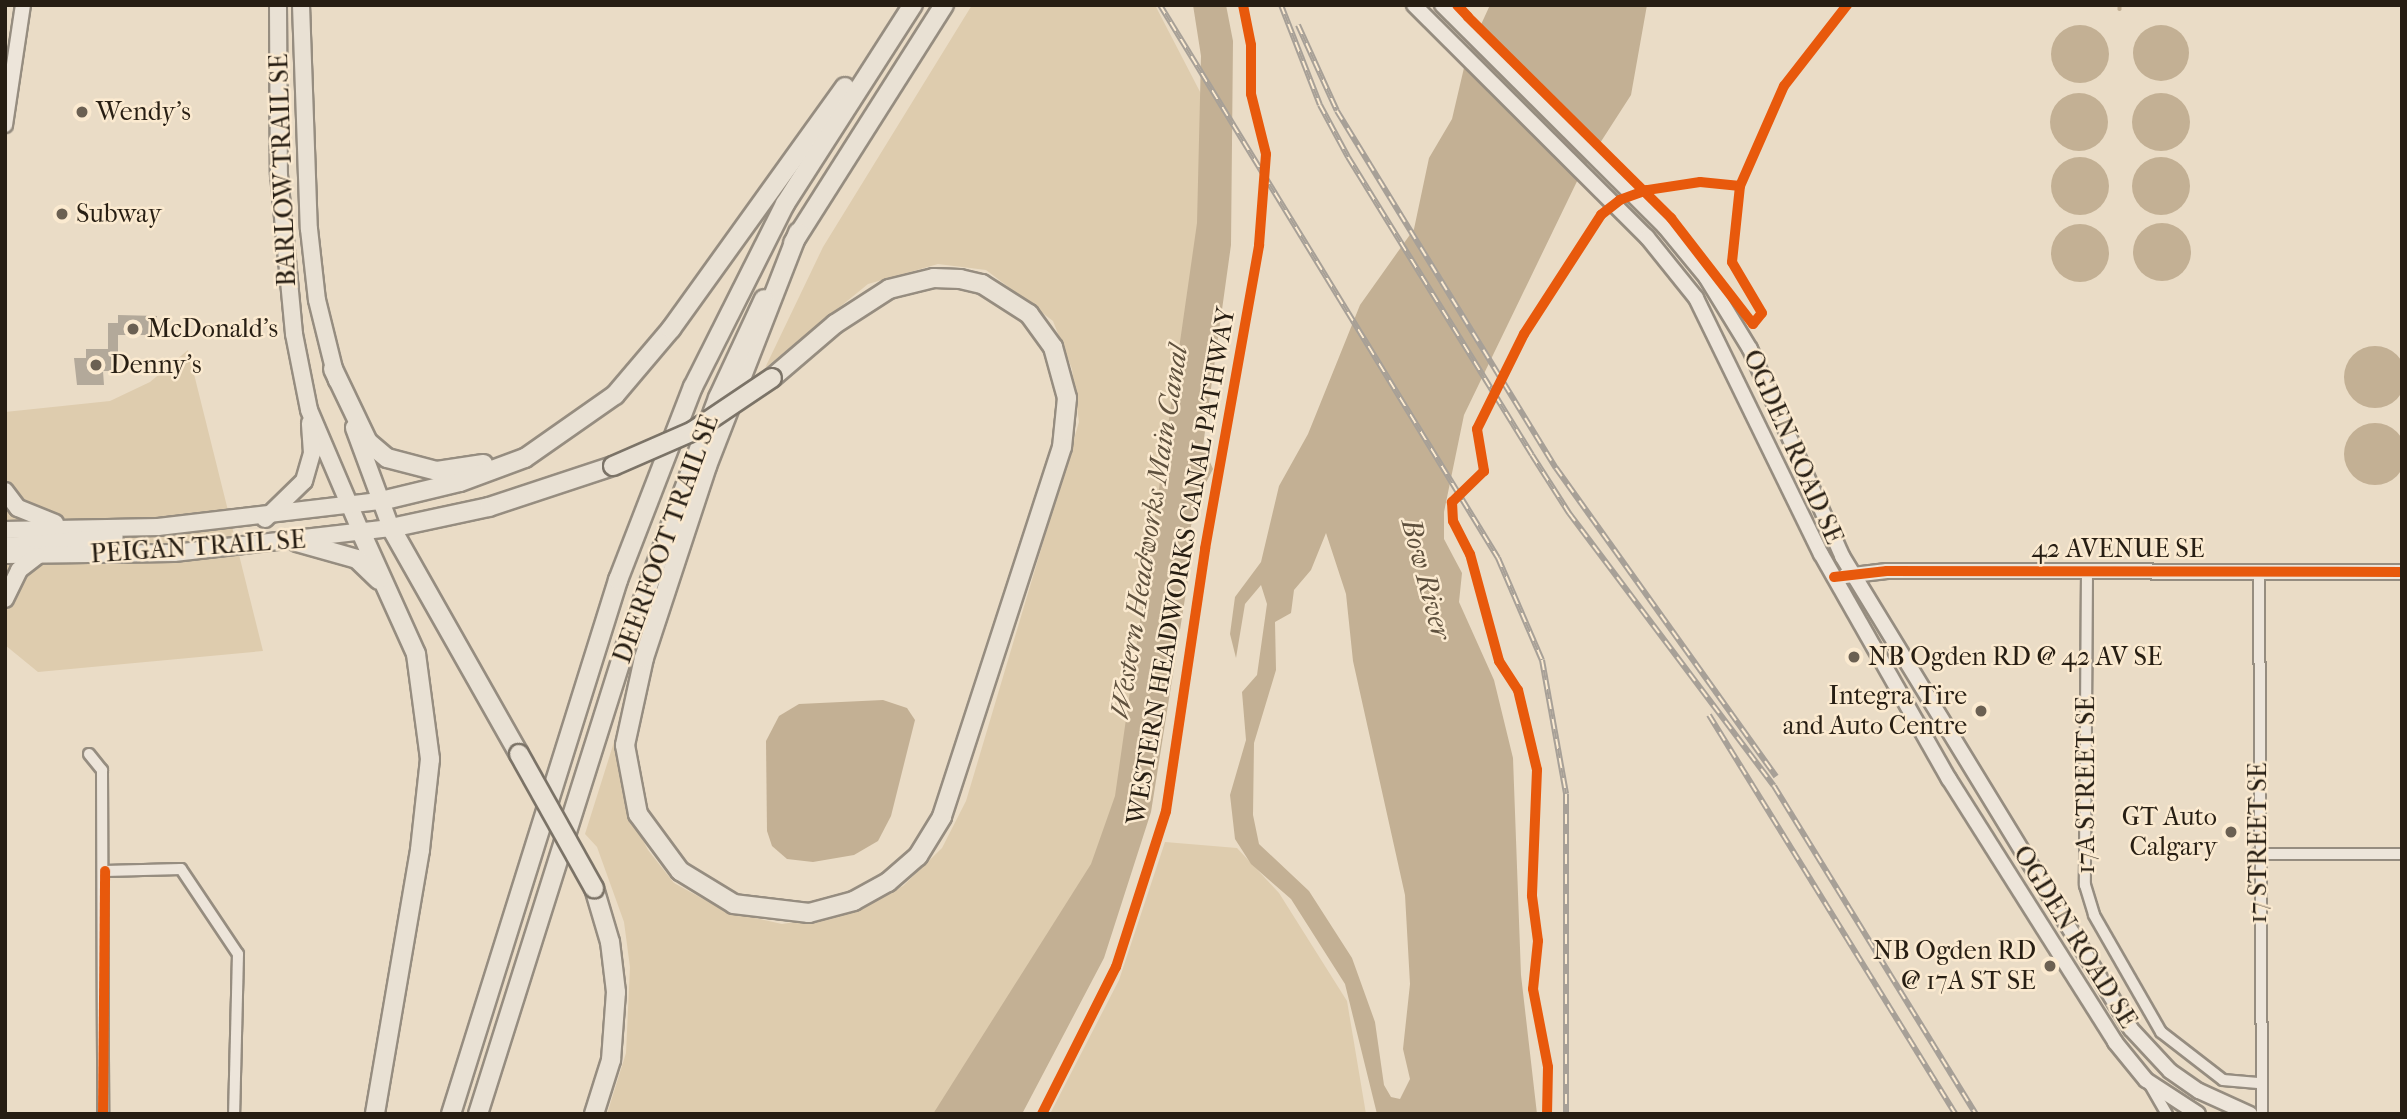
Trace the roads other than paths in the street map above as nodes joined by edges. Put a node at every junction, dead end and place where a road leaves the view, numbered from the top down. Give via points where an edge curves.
1 (23, 5) edge
2 (278, 5) edge
3 (301, 5) edge
4 (913, 5) edge
5 (944, 5) edge
6 (1414, 5) edge
7 (1442, 5) edge
8 (879, 52) junction
9 (5, 125) edge
10 (798, 232) junction
11 (332, 369) junction
12 (310, 410) junction
13 (546, 442) junction
14 (5, 491) edge
15 (381, 501) junction
16 (348, 508) junction
17 (265, 519) junction
18 (158, 527) junction
19 (78, 528) junction
20 (391, 528) junction
21 (5, 530) edge
22 (360, 532) junction
23 (297, 542) junction
24 (5, 547) edge
25 (5, 555) edge
26 (37, 556) junction
27 (2087, 572) junction
28 (2259, 572) junction
29 (2402, 572) edge
30 (1853, 575) junction
31 (1834, 577) junction
32 (387, 587) junction
33 (5, 599) edge
34 (89, 754) dead end
35 (2258, 854) junction
36 (2402, 854) edge
37 (105, 871) junction
38 (2146, 1080) junction
39 (2258, 1083) junction
40 (103, 1114) edge
41 (234, 1114) edge
42 (374, 1114) edge
43 (451, 1114) edge
44 (478, 1114) edge
45 (594, 1114) edge
46 (2167, 1114) edge
47 (2198, 1114) edge
48 (2250, 1114) edge
49 (2262, 1114) edge

1 - 9 street
2 - 12 main road, BARLOW TRAIL SE via 285,270
3 - 11 main road, BARLOW TRAIL SE via 309,229
4 - 8 highway, DEERFOOT TRAIL SE
5 - 10 highway, DEERFOOT TRAIL SE
6 - 31 street, OGDEN ROAD SE via 1647,237 1696,298
7 - 30 street, OGDEN ROAD SE via 1664,226 1706,277 1750,349
8 - 13 highway via 837,95 643,365 592,414
8 - 43 highway, DEERFOOT TRAIL SE via 785,204 693,387 618,580
10 - 20 highway, bridge via 706,467 644,659 625,745 638,814 680,871 734,904 809,913 854,901 888,882 918,856 942,817 1062,447 1067,398 1060,364 1030,314 982,284 960,279 910,282 880,294 772,377 694,431 613,466 489,507
10 - 44 highway, DEERFOOT TRAIL SE via 718,398 621,656
11 - 13 highway via 368,442 406,467 454,470
11 - 15 main road, BARLOW TRAIL SE
12 - 16 main road, BARLOW TRAIL SE
12 - 17 main road via 312,453 304,481
13 - 15 highway via 497,470
14 - 19 main road via 29,515
15 - 16 main road, PEIGAN TRAIL SE
15 - 20 main road, BARLOW TRAIL SE
16 - 17 main road, PEIGAN TRAIL SE
16 - 22 main road, BARLOW TRAIL SE
17 - 18 main road, PEIGAN TRAIL SE
18 - 19 main road, PEIGAN TRAIL SE
18 - 24 main road via 139,535
19 - 21 main road, PEIGAN TRAIL SE
20 - 22 main road, PEIGAN TRAIL SE
20 - 45 highway, bridge via 594,888 610,942 616,992 611,1060
22 - 23 main road, PEIGAN TRAIL SE
22 - 32 highway
23 - 26 main road, PEIGAN TRAIL SE via 174,553
23 - 32 highway via 357,559
25 - 26 main road, PEIGAN TRAIL SE
26 - 33 main road via 16,574
27 - 28 street, 42 AVENUE SE
27 - 30 street, 42 AVENUE SE
27 - 39 street, 17A STREET SE via 2085,885 2094,915 2161,1032 2223,1080
28 - 29 street, 42 AVENUE SE
28 - 35 street, 17 STREET SE
30 - 31 street, 42 AVENUE SE
30 - 48 street, OGDEN ROAD SE via 2132,1029 2170,1071 2199,1091
31 - 38 street, OGDEN ROAD SE via 1949,779 2115,1042
32 - 42 highway via 416,654 430,759 420,850
34 - 37 street via 102,770
35 - 36 street
35 - 39 street, 17 STREET SE
37 - 40 street
37 - 41 street via 181,869 238,954
38 - 46 street
38 - 47 street, OGDEN ROAD SE
39 - 49 street, 17 STREET SE

